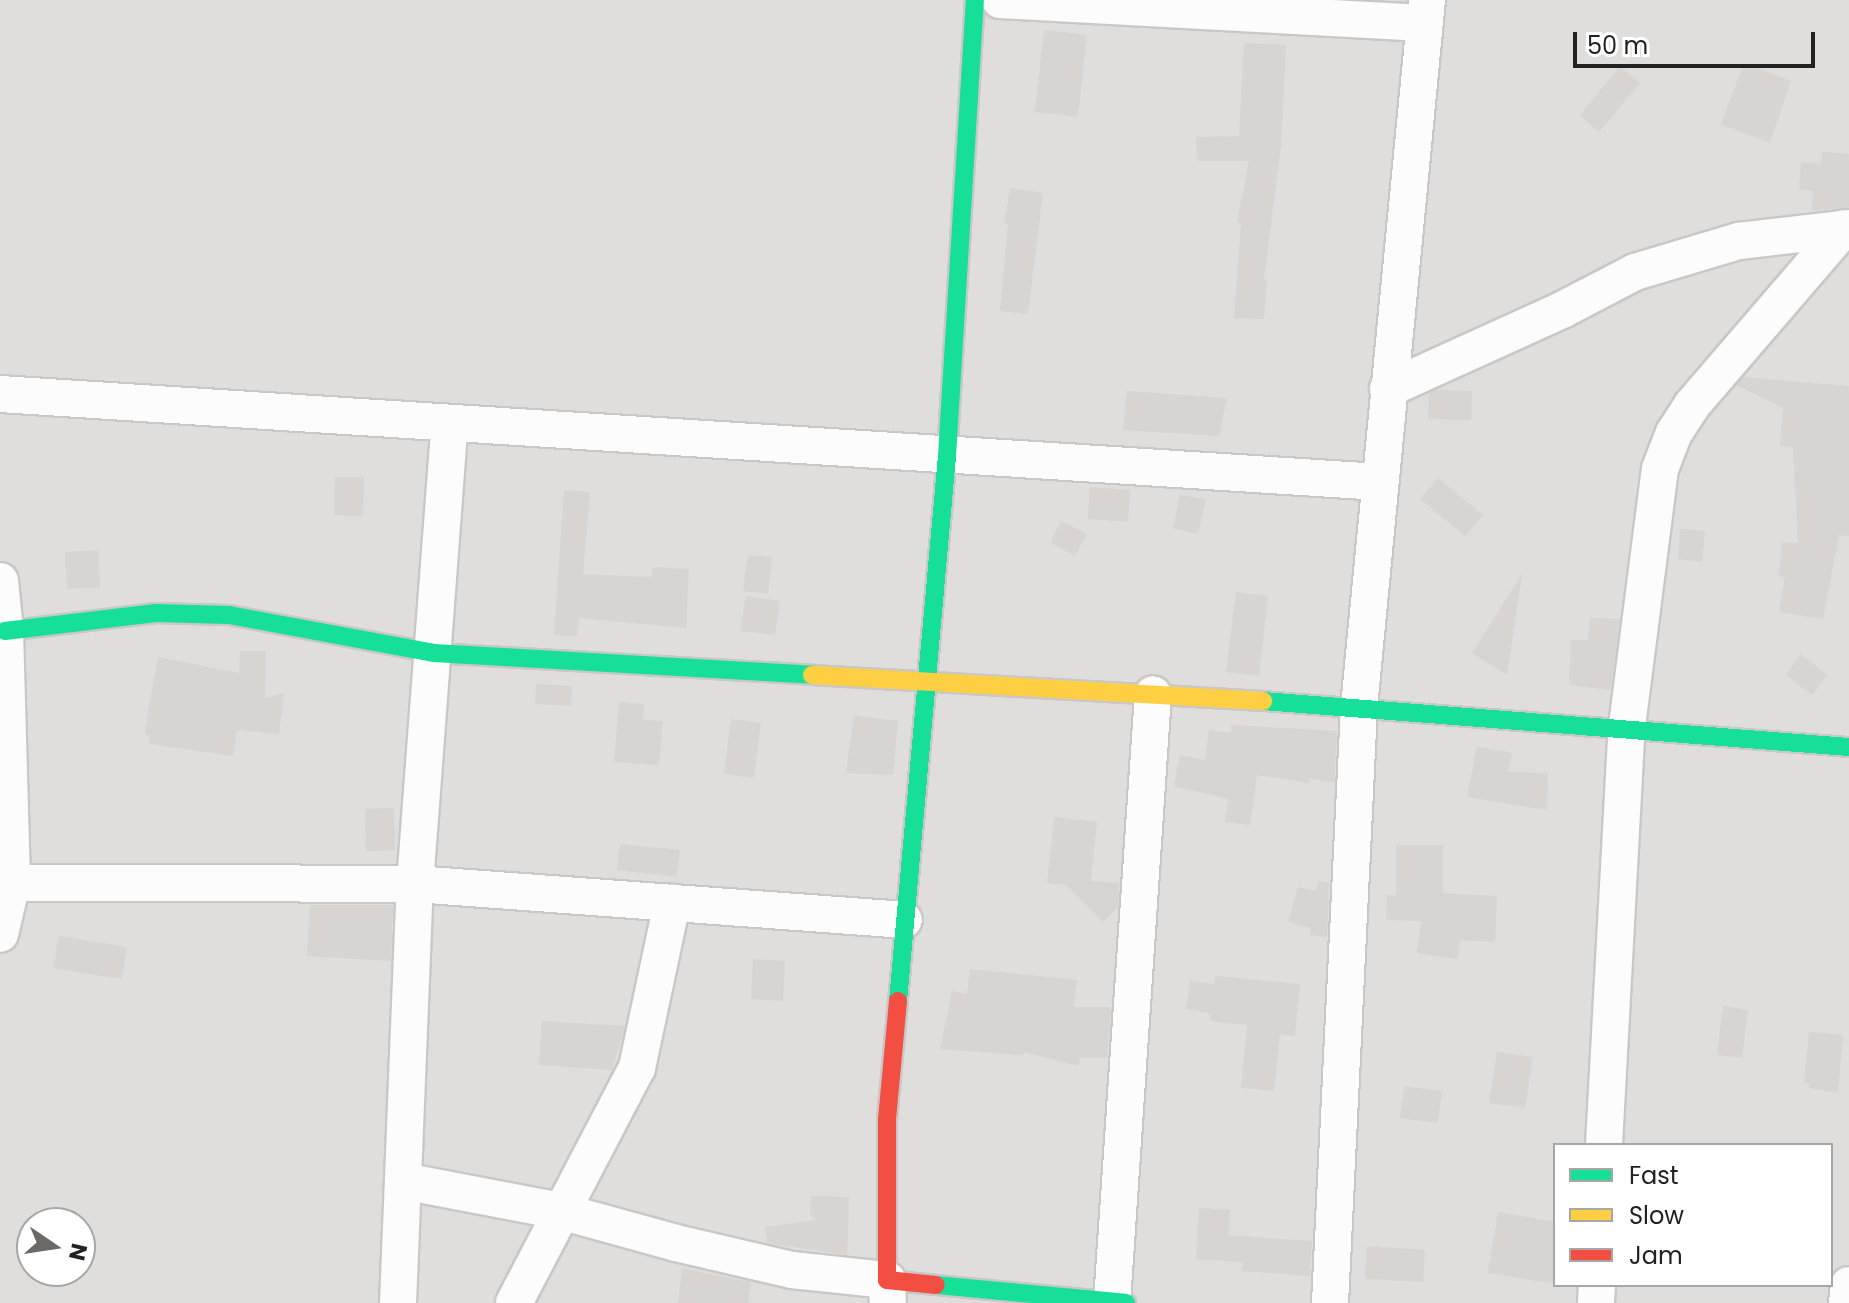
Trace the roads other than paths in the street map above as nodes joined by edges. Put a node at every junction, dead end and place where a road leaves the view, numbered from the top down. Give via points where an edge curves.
1 (975, 0) edge
2 (1000, 0) edge
3 (1426, 12) edge
4 (1846, 228) edge
5 (1388, 389) junction
6 (0, 394) edge
7 (450, 423) junction
8 (947, 456) junction
9 (1379, 482) junction
10 (0, 581) edge
11 (5, 631) junction
12 (434, 653) junction
13 (928, 680) junction
14 (1153, 694) junction
15 (1359, 707) junction
16 (1627, 726) junction
17 (1849, 747) edge
18 (12, 883) junction
19 (415, 884) junction
20 (672, 903) junction
21 (904, 920) junction
22 (0, 934) edge
23 (1604, 1143) edge
24 (403, 1181) junction
25 (560, 1211) junction
26 (1849, 1285) edge
27 (887, 1292) edge
28 (398, 1303) edge
29 (514, 1303) edge
30 (1112, 1303) edge
31 (1126, 1303) edge
32 (1330, 1303) edge
33 (1847, 1303) edge

1 - 8 street
2 - 3 street
3 - 5 street
4 - 5 street via 1739,241 1635,272
4 - 16 street via 1692,405 1674,433 1660,469
5 - 9 street
6 - 7 street
7 - 8 street
7 - 12 street
8 - 9 street
8 - 13 street
9 - 15 street
10 - 11 street
11 - 12 street via 156,613 229,615
11 - 18 street
12 - 13 street
12 - 19 street
13 - 14 street
13 - 21 street
14 - 15 street
14 - 30 street
15 - 16 street
15 - 32 street
16 - 17 street
16 - 23 street
18 - 19 street
18 - 22 street
19 - 20 street
19 - 24 street
20 - 21 street
20 - 25 street via 637,1068
21 - 27 street via 887,1120
24 - 25 street
24 - 28 street
25 - 27 street
25 - 29 street
26 - 33 street
27 - 30 street
30 - 31 street

